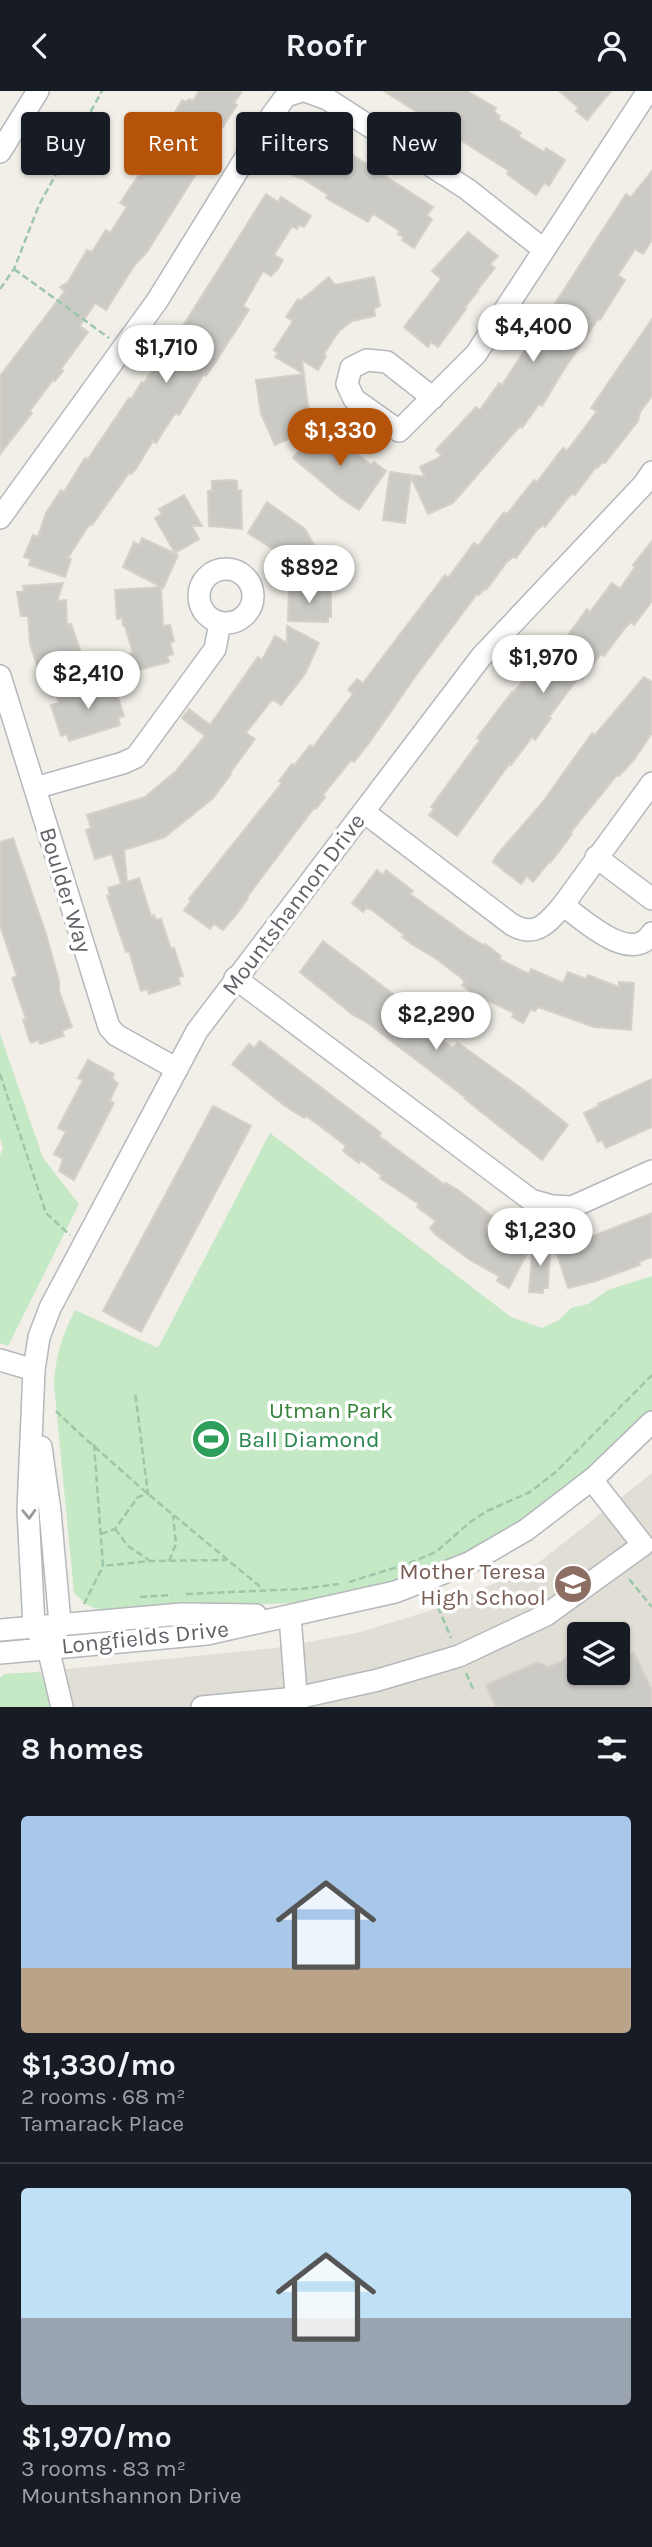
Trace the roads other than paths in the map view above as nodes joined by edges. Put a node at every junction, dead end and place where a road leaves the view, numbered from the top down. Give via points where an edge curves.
1 (38, 91) edge
2 (303, 91) edge
3 (648, 91) edge
4 (0, 152) edge
5 (543, 249) junction
6 (433, 398) dead end
7 (652, 472) edge
8 (0, 518) edge
9 (220, 623) dead end
10 (0, 676) edge
11 (652, 783) edge
12 (35, 788) junction
13 (363, 812) junction
14 (596, 857) junction
15 (652, 899) edge
16 (563, 905) junction
17 (652, 933) edge
18 (235, 978) junction
19 (177, 1069) junction
20 (652, 1171) edge
21 (0, 1360) edge
22 (34, 1370) junction
23 (33, 1397) junction
24 (652, 1422) edge
25 (592, 1480) junction
26 (290, 1616) junction
27 (60, 1623) junction
28 (34, 1626) junction
29 (0, 1630) edge
30 (48, 1648) junction
31 (0, 1653) edge
32 (297, 1702) edge
33 (62, 1707) edge
34 (202, 1707) edge

1 - 4 street
2 - 5 street via 327,99 467,189
2 - 8 street via 286,96 272,115 157,302
3 - 5 street
5 - 6 street via 476,354
7 - 13 street, Mountshannon Drive via 481,657
9 - 12 street via 215,649 135,757
10 - 12 street, Boulder Way
11 - 14 street
12 - 19 street, Boulder Way via 109,1027
13 - 16 street via 520,930 533,931
13 - 18 street, Mountshannon Drive
14 - 15 street
14 - 16 street
16 - 17 street via 609,939 632,945
18 - 19 street, Mountshannon Drive via 197,1031
18 - 20 street via 531,1200 572,1207
19 - 22 street, Mountshannon Drive via 44,1324
21 - 22 street
22 - 23 street, Mountshannon Drive
23 - 27 street, Mountshannon Drive
23 -> 28 street, Mountshannon Drive via 28,1510
24 - 25 street, Longfields Drive
25 - 26 street, Longfields Drive via 526,1530 468,1563 395,1592
25 - 32 street via 643,1545 546,1615 459,1656
26 - 27 street, Longfields Drive via 182,1614
26 - 30 street, Longfields Drive via 186,1637
26 - 32 street
27 - 28 street, Longfields Drive
27 - 30 street
28 - 29 street, Longfields Drive
28 - 30 street, Mountshannon Drive
30 - 31 street, Longfields Drive
30 - 33 street, Mountshannon Drive
32 - 34 street

